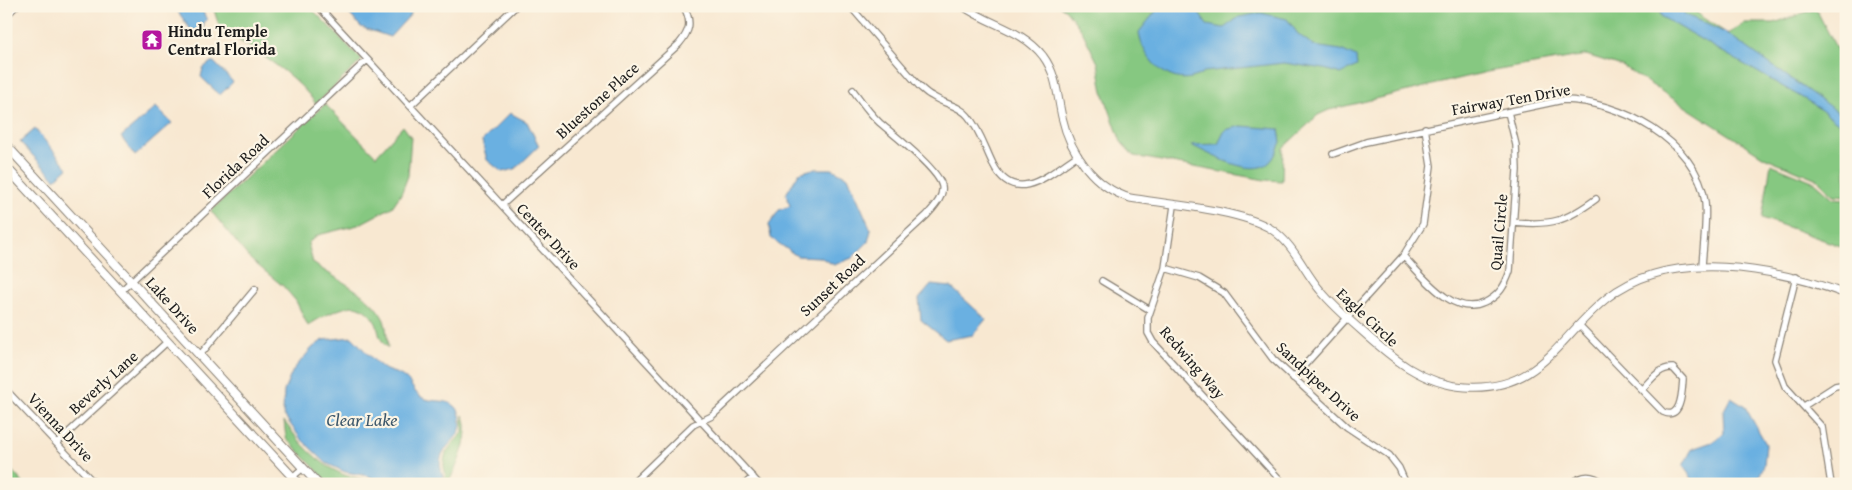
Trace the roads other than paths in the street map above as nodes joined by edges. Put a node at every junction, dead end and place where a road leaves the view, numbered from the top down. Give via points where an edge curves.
1 (16, 6) edge
2 (318, 6) edge
3 (516, 6) edge
4 (850, 6) edge
5 (962, 6) edge
6 (684, 7) edge
7 (6, 16) edge
8 (367, 60) junction
9 (853, 90) dead end
10 (410, 106) junction
11 (1508, 112) junction
12 (1425, 128) junction
13 (6, 145) edge
14 (1333, 154) dead end
15 (1078, 156) junction
16 (22, 163) junction
17 (9, 170) edge
18 (1596, 199) dead end
19 (502, 205) junction
20 (1174, 206) junction
21 (1514, 222) junction
22 (1402, 256) junction
23 (1702, 267) junction
24 (1165, 268) junction
25 (1796, 277) junction
26 (133, 281) junction
27 (1102, 281) dead end
28 (255, 289) dead end
29 (121, 291) junction
30 (1846, 294) edge
31 (1150, 310) junction
32 (1346, 317) junction
33 (1580, 326) junction
34 (167, 342) junction
35 (200, 356) junction
36 (1293, 378) junction
37 (1846, 384) edge
38 (1642, 389) junction
39 (6, 390) edge
40 (1804, 406) junction
41 (701, 421) junction
42 (57, 443) junction
43 (303, 468) junction
44 (292, 476) junction
45 (753, 477) junction
46 (95, 484) edge
47 (284, 484) edge
48 (299, 484) edge
49 (318, 484) edge
50 (632, 484) edge
51 (745, 484) edge
52 (760, 484) edge
53 (1284, 484) edge
54 (1406, 484) edge
55 (1571, 484) edge
56 (1604, 484) edge
57 (1831, 484) edge

1 - 7 street
2 - 8 street, Center Drive
3 - 10 street
4 - 15 street via 920,87 932,97 967,114 993,164 1008,182 1018,186 1033,184
5 - 15 street, Eagle Circle via 1025,38 1044,57 1054,78 1066,129
6 - 19 street, Bluestone Place via 690,24 679,44
8 - 10 street, Center Drive
8 - 26 street, Florida Road
9 - 41 street, Sunset Road via 879,122 929,167 942,187 939,201 927,216 712,416
10 - 19 street, Center Drive
11 - 12 street, Fairway Ten Drive
11 - 21 street, Quail Circle via 1516,145
11 - 23 street, Fairway Ten Drive via 1563,100 1584,100 1632,116 1659,134 1690,163 1699,182 1705,202
12 - 14 street, Fairway Ten Drive via 1366,142
12 - 22 street via 1432,166 1428,202 1423,224
13 - 16 main road, Lake Drive
15 - 20 street, Eagle Circle via 1100,183 1118,194
16 - 17 main road
16 - 26 main road, Lake Drive
17 - 29 main road, Lake Drive
18 - 21 street via 1574,215 1557,222 1539,225
19 - 41 street, Center Drive
20 - 24 street, Redwing Way
20 - 32 street, Eagle Circle via 1247,219 1273,230 1293,251 1319,289
21 - 22 street, Quail Circle via 1510,271 1505,285 1498,295 1478,306 1454,302
22 - 32 street
23 - 25 street, Eagle Circle
23 - 33 street, Eagle Circle via 1664,271 1635,281 1607,298
24 - 31 street, Redwing Way
24 - 36 street, Sandpiper Drive via 1199,278 1224,293 1263,346
25 - 30 street, Eagle Circle
25 - 40 street via 1775,360 1785,386
26 - 29 street, Florida Road
26 - 35 main road, Lake Drive
27 - 31 street
28 - 35 street
29 - 34 main road, Lake Drive
31 - 53 street, Redwing Way via 1147,325 1153,342
32 - 33 street, Eagle Circle via 1406,368 1431,380 1466,387 1499,384 1528,373 1550,357
32 - 36 street
33 - 38 street
34 - 42 street, Beverly Lane
34 - 44 main road, Lake Drive
35 - 43 main road, Lake Drive
36 - 54 street, Sandpiper Drive via 1347,427 1389,455
37 - 40 street via 1835,386
38 - 38 street via 1663,412 1674,414 1680,401 1683,379 1673,368 1666,368
39 - 42 street, Vienna Drive
40 - 57 street via 1822,427
41 - 45 street, Center Drive
41 - 50 street, Sunset Road via 692,425
42 - 46 street, Vienna Drive
43 - 44 street
43 - 49 main road, Lake Drive
44 - 47 street
44 - 48 main road, Lake Drive
45 - 51 street
45 - 52 street, Center Drive
55 - 56 street via 1588,475

